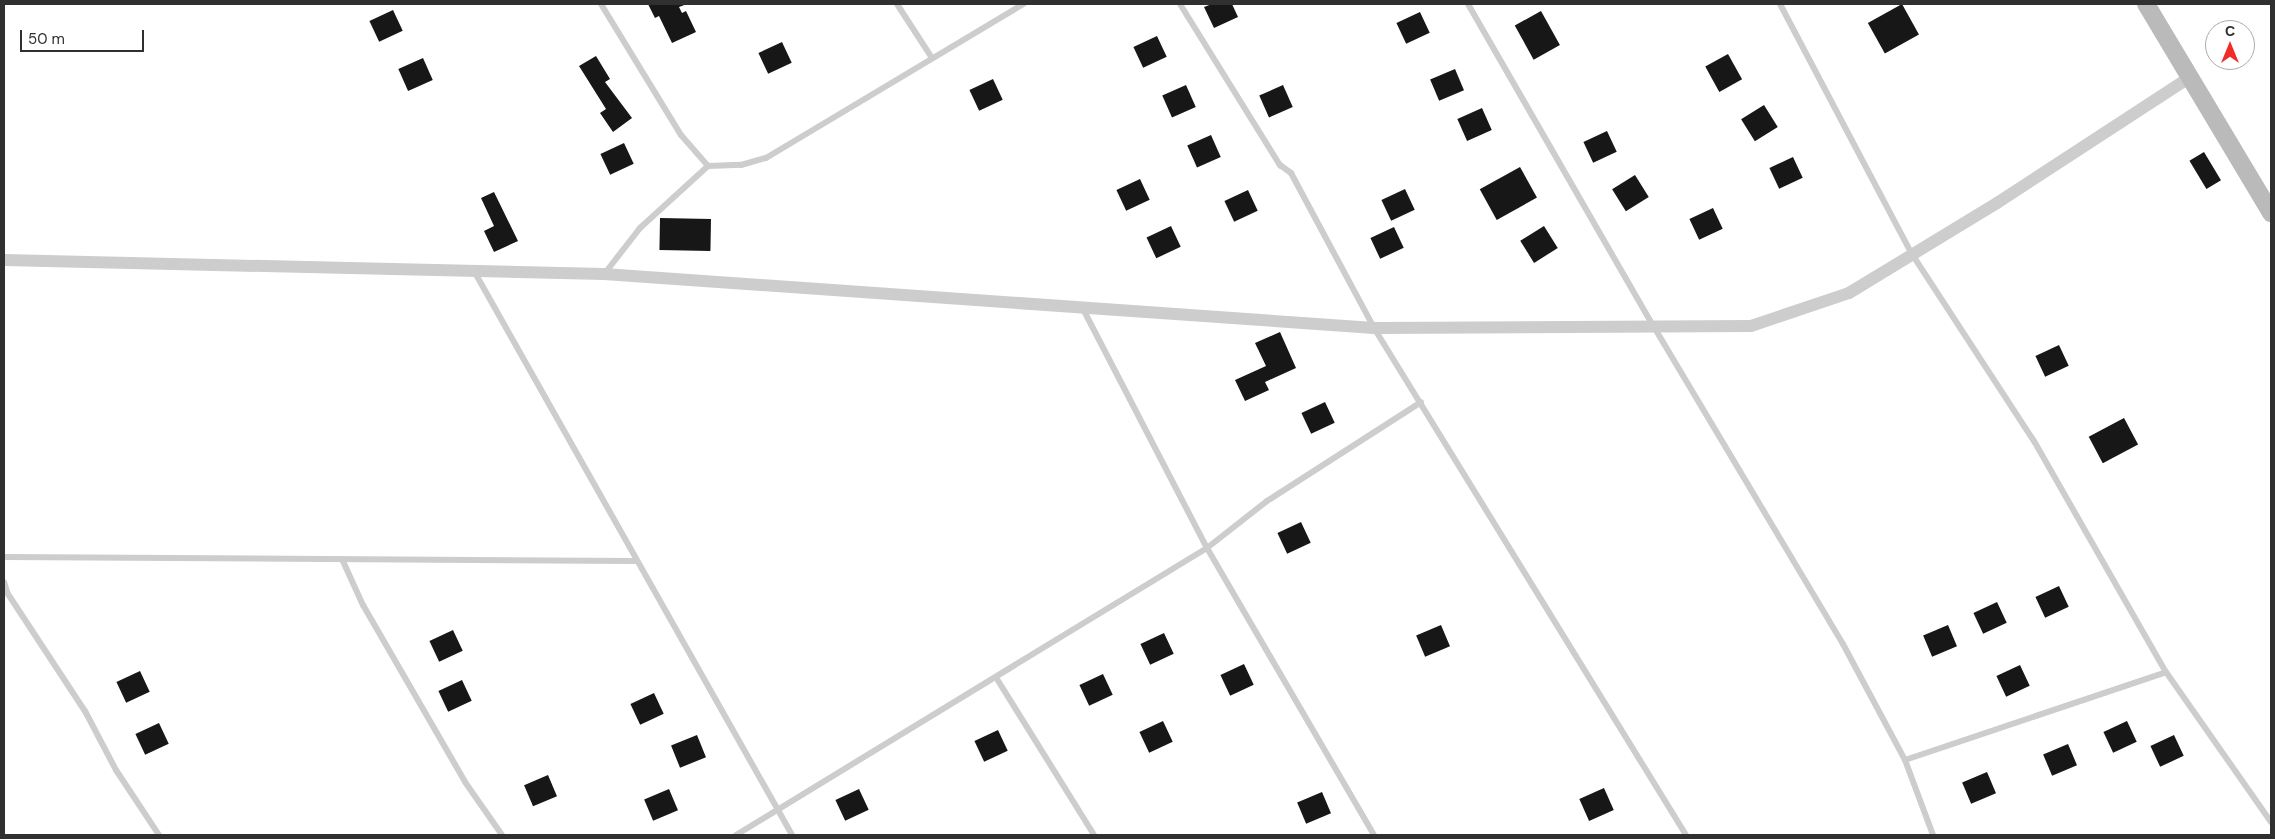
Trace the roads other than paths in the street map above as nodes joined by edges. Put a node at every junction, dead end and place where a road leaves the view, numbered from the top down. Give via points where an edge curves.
1 (600, 4) edge
2 (897, 4) edge
3 (1023, 4) edge
4 (1180, 4) edge
5 (1468, 4) edge
6 (1780, 4) edge
7 (2146, 4) edge
8 (932, 58) junction
9 (2190, 77) junction
10 (708, 166) junction
11 (2271, 213) edge
12 (1912, 254) junction
13 (4, 260) edge
14 (474, 271) junction
15 (604, 274) junction
16 (1082, 307) junction
17 (1654, 327) junction
18 (1374, 328) junction
19 (1421, 402) junction
20 (1207, 548) junction
21 (4, 557) edge
22 (342, 559) junction
23 (635, 561) junction
24 (4, 582) edge
25 (2166, 672) junction
26 (997, 678) junction
27 (1905, 760) junction
28 (778, 811) junction
29 (2271, 822) edge
30 (159, 835) edge
31 (502, 835) edge
32 (736, 835) edge
33 (792, 835) edge
34 (1094, 835) edge
35 (1374, 835) edge
36 (1686, 835) edge
37 (1933, 835) edge

1 - 10 lane via 681,135
2 - 8 lane
3 - 8 lane
4 - 18 lane via 1280,165 1291,173
5 - 17 lane
6 - 12 lane
7 - 9 street
8 - 10 lane via 766,158 741,165
9 - 11 street
9 - 12 street via 1997,203
10 - 15 lane via 640,228
12 - 17 street via 1849,293 1751,326
12 - 25 lane via 2034,441
13 - 14 street
14 - 15 street
14 - 23 lane
15 - 16 street
16 - 18 street
16 - 20 lane
17 - 18 street
17 - 27 lane via 1777,529
18 - 19 lane
19 - 20 lane via 1267,501
19 - 36 lane
20 - 26 lane
20 - 35 lane
21 - 22 lane
22 - 23 lane
22 - 31 lane via 368,614 465,782
23 - 28 lane
24 - 30 lane via 8,594 85,711 116,770
25 - 27 lane
25 - 29 lane
26 - 28 lane
26 - 34 lane
27 - 37 lane
28 - 32 lane
28 - 33 lane

